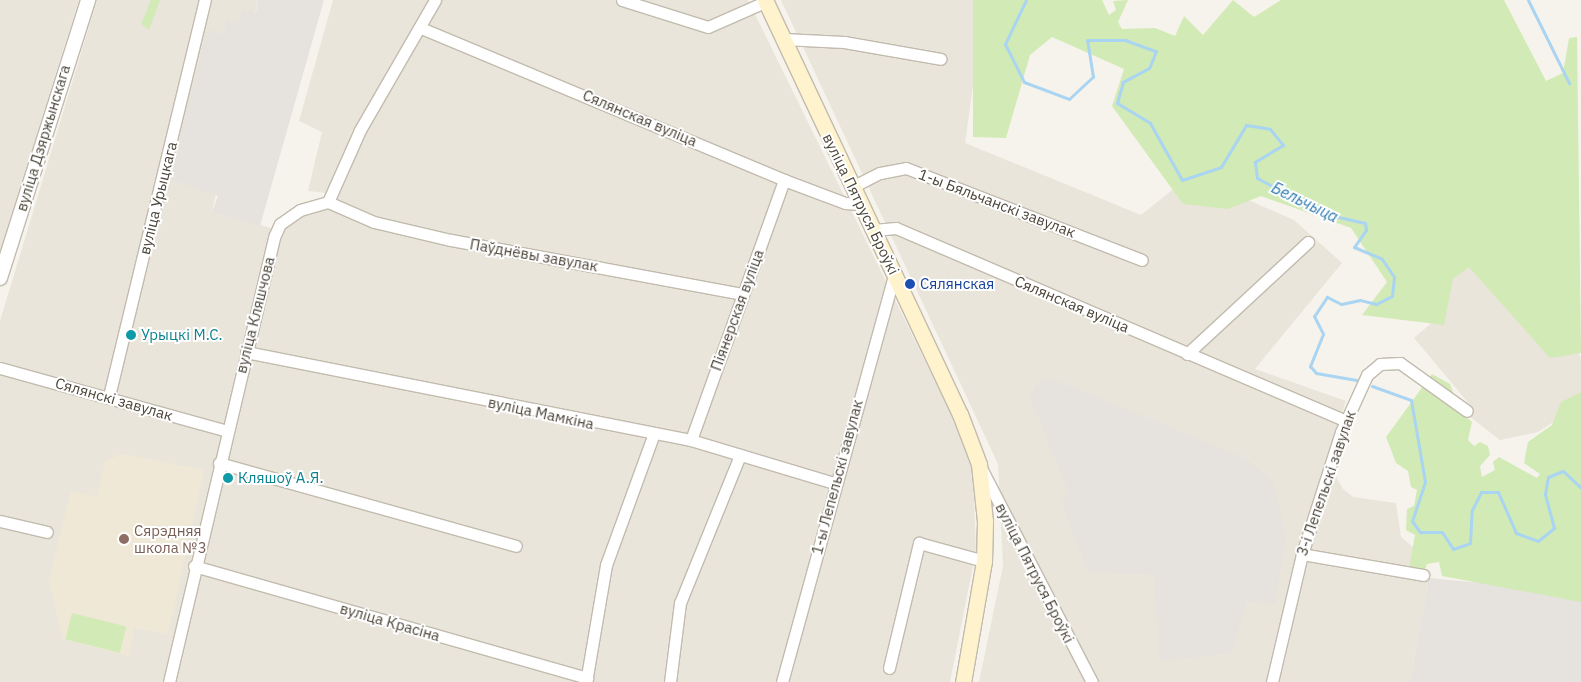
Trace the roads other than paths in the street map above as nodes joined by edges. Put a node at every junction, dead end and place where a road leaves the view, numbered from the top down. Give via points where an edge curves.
1 (88, 0) edge
2 (205, 0) edge
3 (435, 0) edge
4 (622, 0) edge
5 (765, 1) edge
6 (421, 28) junction
7 (783, 39) junction
8 (941, 59) dead end
9 (784, 180) junction
10 (852, 187) junction
11 (328, 202) junction
12 (860, 204) junction
13 (873, 230) junction
14 (1308, 242) dead end
15 (1142, 260) dead end
16 (894, 274) junction
17 (0, 278) edge
18 (743, 294) junction
19 (246, 352) junction
20 (1187, 354) junction
21 (0, 368) edge
22 (109, 396) junction
23 (1467, 411) dead end
24 (1345, 420) junction
25 (227, 430) junction
26 (653, 436) junction
27 (691, 440) junction
28 (740, 455) junction
29 (219, 463) junction
30 (979, 464) junction
31 (834, 483) junction
32 (0, 521) edge
33 (47, 532) dead end
34 (516, 546) dead end
35 (1302, 554) junction
36 (984, 561) junction
37 (194, 566) junction
38 (1422, 575) dead end
39 (889, 668) dead end
40 (587, 680) edge
41 (169, 682) edge
42 (670, 682) edge
43 (782, 682) edge
44 (963, 682) edge
45 (1092, 682) edge
46 (1272, 682) edge

1 - 17 street, вуліца Дзяржынскага
2 - 22 street, вуліца Урыцкага
3 - 6 street
4 - 5 street via 708,27
5 - 7 main road, вуліца Пятруся Броўкі
6 - 9 street, Сялянская вуліца
6 - 11 street via 360,130
7 - 8 street via 844,42
7 - 10 main road, вуліца Пятруся Броўкі
9 - 12 street, Сялянская вуліца via 845,203
9 - 18 street, Піянерская вуліца
10 - 12 main road, вуліца Пятруся Броўкі
10 - 15 street, 1-ы Бяльчанскі завулак via 880,173 906,168
11 - 18 street, Паўднёвы завулак via 374,222 451,240
11 - 19 street, вуліца Кляшчова via 300,210 280,224
12 - 13 main road, вуліца Пятруся Броўкі
13 - 16 main road, вуліца Пятруся Броўкі
13 - 20 street, Сялянская вуліца via 896,228
14 - 20 street
16 - 30 main road, вуліца Пятруся Броўкі via 960,414
16 - 31 street, 1-ы Лепельскі завулак
18 - 27 street, Піянерская вуліца
19 - 25 street, вуліца Кляшчова
19 - 26 street, вуліца Мамкіна
20 - 24 street, Сялянская вуліца
21 - 22 street, Сялянскі завулак
22 - 25 street, Сялянскі завулак
23 - 24 street, 3-і Лепельскі завулак via 1410,367 1391,362 1367,375
24 - 35 street, 3-і Лепельскі завулак
25 - 29 street, вуліца Кляшчова
26 - 27 street, вуліца Мамкіна
26 - 40 street via 606,565
27 - 28 street, вуліца Мамкіна
28 - 31 street, вуліца Мамкіна
28 - 42 street via 680,603
29 - 34 street
29 - 37 street, вуліца Кляшчова
30 - 36 main road, вуліца Пятруся Броўкі via 986,521
30 - 45 street, вуліца Пятруся Броўкі
31 - 43 street, 1-ы Лепельскі завулак
32 - 33 street
35 - 38 street
35 - 46 street, 3-і Лепельскі завулак
36 - 39 street via 920,543
36 - 44 main road, вуліца Пятруся Броўкі
37 - 40 street, вуліца Красіна
37 - 41 street, вуліца Кляшчова

